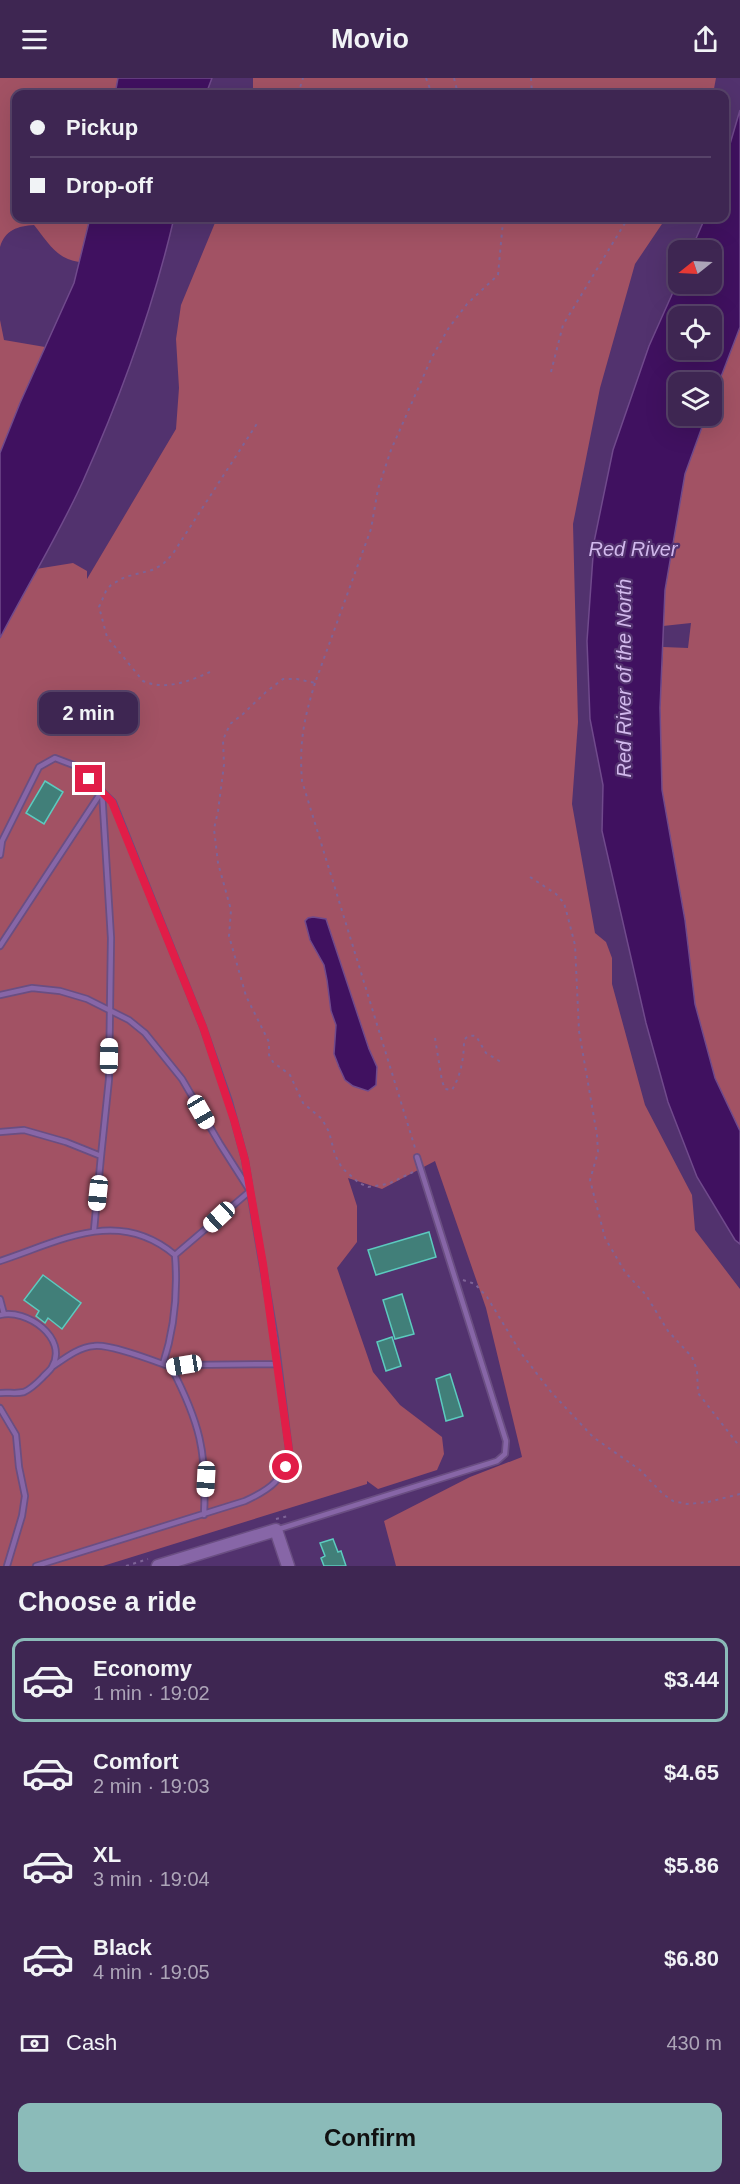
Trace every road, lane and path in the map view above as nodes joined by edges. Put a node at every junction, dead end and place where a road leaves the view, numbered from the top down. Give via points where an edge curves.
1 (626, 222) edge
2 (502, 223) edge
3 (551, 372) dead end
4 (258, 422) dead end
5 (210, 672) dead end
6 (315, 683) junction
7 (102, 791) junction
8 (0, 855) edge
9 (530, 878) dead end
10 (0, 946) edge
11 (0, 995) edge
12 (110, 1010) junction
13 (435, 1038) dead end
14 (501, 1062) dead end
15 (0, 1132) edge
16 (101, 1156) junction
17 (417, 1157) joint
18 (421, 1167) junction
19 (250, 1191) junction
20 (94, 1230) junction
21 (175, 1255) junction
22 (0, 1261) edge
23 (457, 1279) junction
24 (0, 1299) edge
25 (2, 1315) edge
26 (163, 1364) junction
27 (278, 1364) junction
28 (52, 1367) junction
29 (171, 1367) junction
30 (0, 1393) edge
31 (0, 1408) edge
32 (740, 1447) edge
33 (740, 1494) edge
34 (204, 1515) junction
35 (276, 1530) junction
36 (7, 1566) edge
37 (36, 1566) edge
38 (158, 1566) edge
39 (288, 1566) edge

1 - 3 path via 562,325
2 - 6 path via 498,275 467,304 448,329 391,450 378,489 371,529
4 - 5 path via 172,555 152,570 111,585 99,608 107,637 143,681 175,684
6 - 17 path via 304,717 302,781
6 - 18 path via 283,678 230,724 223,740 224,765 214,829 218,863 231,910 229,936 246,996 268,1042 269,1056 290,1075 303,1103 322,1119 342,1168 368,1186 388,1184
7 - 8 lane via 76,766 56,758 39,767 2,841
7 - 10 lane
7 - 12 lane via 111,938
7 - 19 lane via 119,818 203,1027 229,1101
9 - 32 path via 564,903 575,945 579,1031 597,1135 598,1152 590,1180 605,1238 668,1331 692,1357 698,1393
11 - 12 lane via 32,988 60,990
12 - 16 lane via 109,1079
12 - 19 lane via 145,1033 183,1079
13 - 14 path via 445,1089 452,1090 455,1085 462,1066 464,1041 472,1035 486,1053
15 - 16 lane via 24,1130
16 - 20 lane
17 - 18 lane
18 - 23 lane
19 - 21 lane
19 - 27 lane
20 - 21 lane via 132,1231
20 - 22 lane
21 - 26 lane via 176,1311
23 - 33 path via 475,1284 488,1298 521,1353 593,1437 640,1470 663,1494 687,1504
23 - 35 lane via 506,1441 505,1454 497,1461
24 - 25 lane
25 - 28 lane via 25,1318 42,1327 56,1351
26 - 28 lane via 95,1345
26 - 29 lane
27 - 29 lane
27 - 34 lane via 289,1450 286,1467 263,1493
28 - 30 lane via 27,1391
29 - 34 lane via 190,1403 201,1440 206,1479
31 - 36 lane via 16,1435 25,1496
34 - 37 lane
35 - 38 street
35 - 39 street

